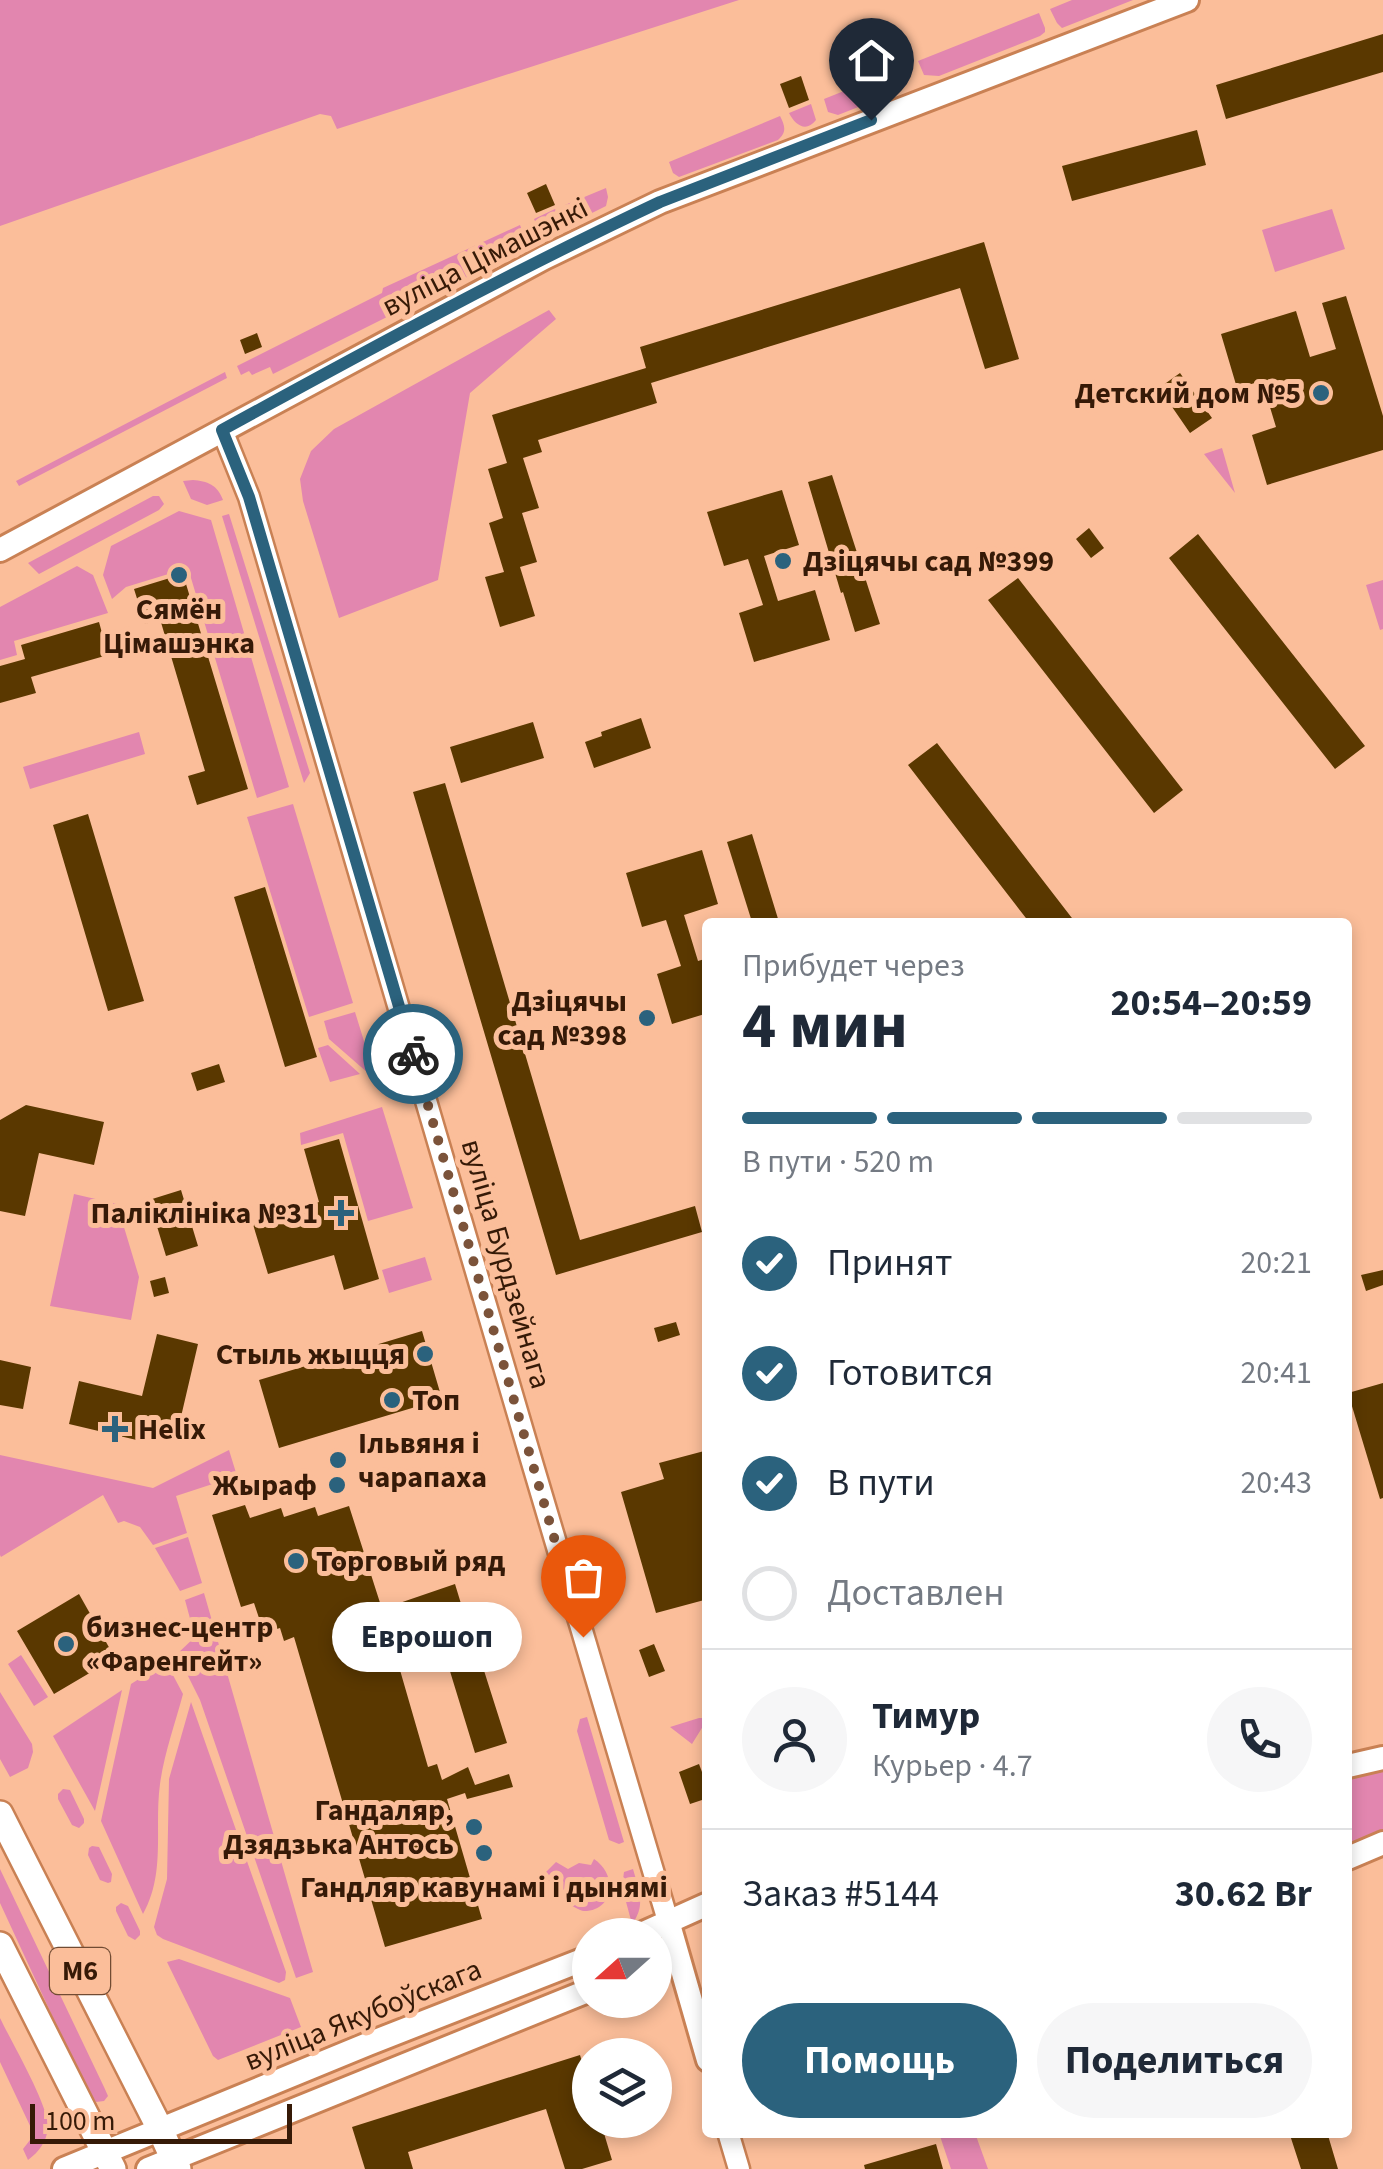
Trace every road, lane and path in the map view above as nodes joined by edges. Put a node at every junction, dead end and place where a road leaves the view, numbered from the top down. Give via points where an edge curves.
1 (1188, 0) edge
2 (222, 430) junction
3 (0, 550) edge
4 (1383, 1758) edge
5 (1352, 1765) edge
6 (0, 1814) edge
7 (1383, 1843) edge
8 (1352, 1856) edge
9 (702, 1907) edge
10 (667, 1918) edge
11 (672, 1919) edge
12 (672, 1936) edge
13 (2, 1953) edge
14 (678, 1958) junction
15 (672, 1960) edge
16 (572, 1965) edge
17 (572, 1998) edge
18 (702, 2040) edge
19 (160, 2129) junction
20 (730, 2138) edge
21 (109, 2160) edge
22 (175, 2164) edge
23 (64, 2169) edge
24 (148, 2169) edge
25 (739, 2169) edge

1 - 2 main road, вуліца Цімашэнкі via 660,202
2 - 3 main road, вуліца Цімашэнкі
2 - 10 street, вуліца Бурдзейнага via 249,497
4 - 5 main road
6 - 19 main road, М6
7 - 8 main road
9 - 11 main road
12 - 14 main road, вуліца Бурдзейнага
13 - 21 main road, М6
14 - 15 main road
14 - 18 main road, вуліца Бурдзейнага
16 - 19 main road, вуліца Якубоўскага
17 - 22 main road, вуліца Якубоўскага
19 - 21 main road, вуліца Якубоўскага
19 - 22 main road, М6
20 - 25 street
21 - 23 main road, вуліца Якубоўскага
22 - 24 main road, вуліца Якубоўскага

